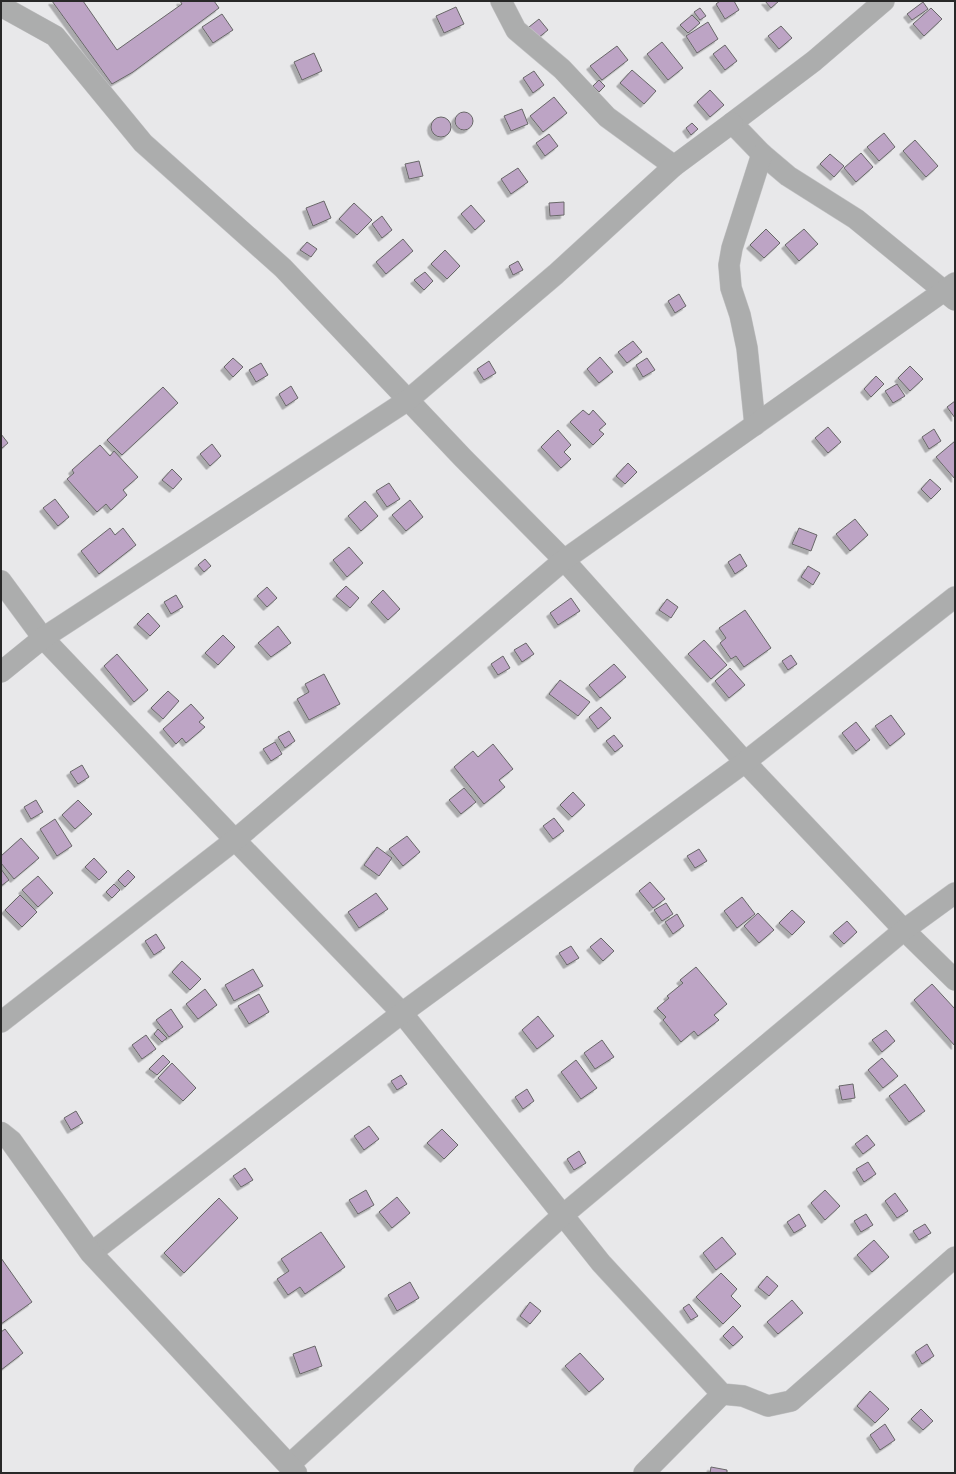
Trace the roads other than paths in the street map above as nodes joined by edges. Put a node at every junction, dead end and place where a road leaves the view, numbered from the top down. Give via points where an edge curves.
1 (501, 1) edge
2 (884, 1) edge
3 (1, 6) edge
4 (732, 124) junction
5 (762, 154) junction
6 (674, 166) junction
7 (952, 291) edge
8 (408, 400) junction
9 (755, 425) junction
10 (564, 560) junction
11 (2, 583) edge
12 (955, 597) edge
13 (43, 638) junction
14 (1, 672) edge
15 (745, 762) junction
16 (235, 840) junction
17 (955, 893) edge
18 (904, 930) junction
19 (955, 980) edge
20 (402, 1013) junction
21 (1, 1022) edge
22 (1, 1133) edge
23 (563, 1216) junction
24 (91, 1253) junction
25 (955, 1257) edge
26 (722, 1394) junction
27 (292, 1469) edge
28 (644, 1473) edge

1 - 6 street via 516,30 562,69 607,117
2 - 4 street via 814,61
3 - 8 street via 54,36 143,143 282,268
4 - 5 street
4 - 6 street
5 - 7 street via 788,176 856,220
5 - 9 street via 729,265 731,288 747,348
6 - 8 street via 556,274
7 - 9 street
8 - 10 street
8 - 13 street
9 - 10 street
10 - 15 street
10 - 16 street
11 - 13 street
12 - 15 street
13 - 14 street
13 - 16 street
15 - 18 street
15 - 20 street
16 - 20 street
16 - 21 street
17 - 18 street
18 - 19 street
18 - 23 street
20 - 23 street
20 - 24 street
22 - 24 street via 11,1141
23 - 26 street via 601,1263
23 - 27 street
24 - 27 street
25 - 26 street via 791,1400 768,1406 743,1396
26 - 28 street

